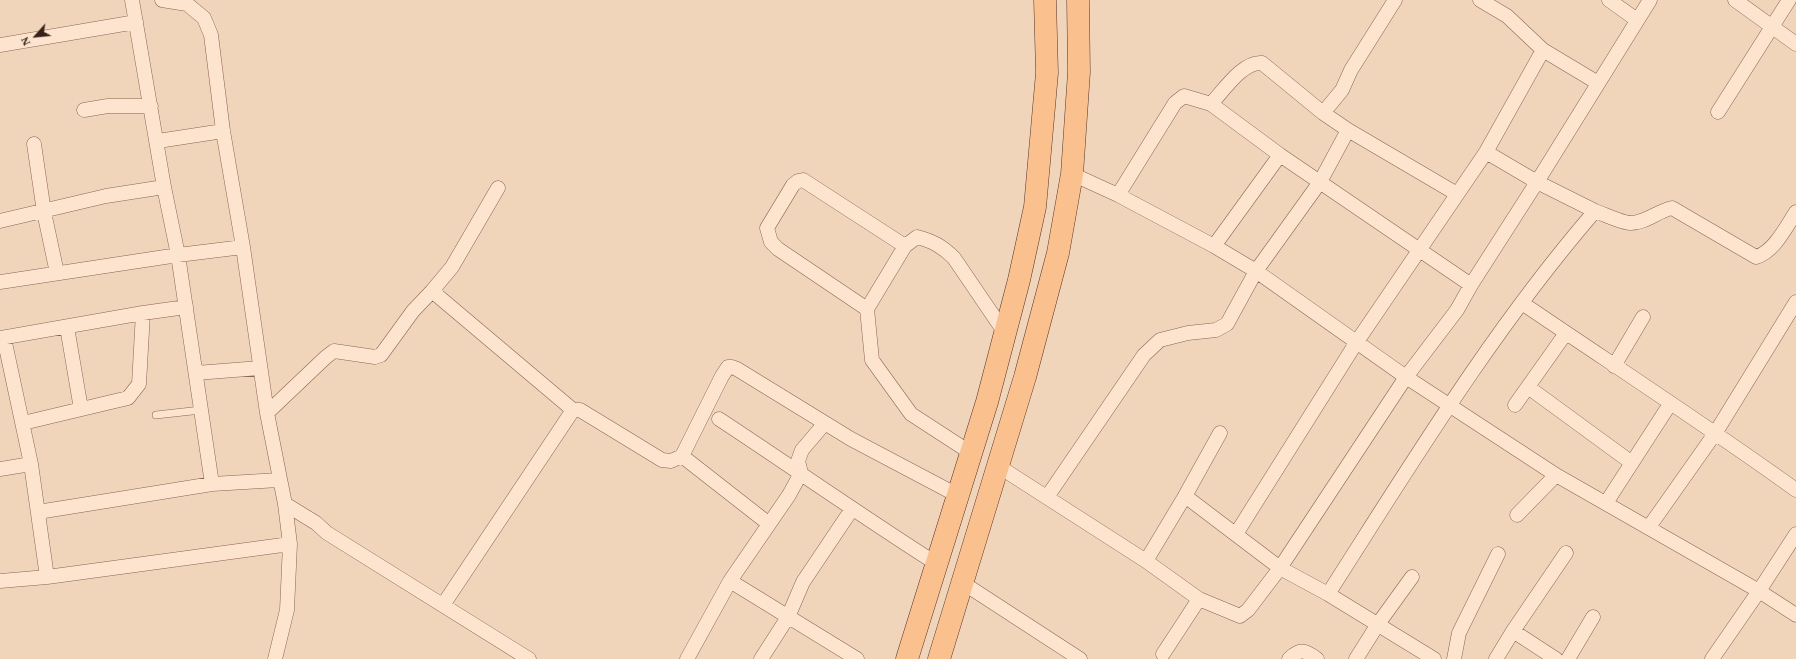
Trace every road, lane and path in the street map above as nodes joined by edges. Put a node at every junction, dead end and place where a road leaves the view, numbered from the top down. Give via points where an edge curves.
1 (132, 0) edge
2 (162, 0) edge
3 (1045, 0) edge
4 (1078, 0) edge
5 (1395, 0) edge
6 (1480, 0) edge
7 (1609, 0) edge
8 (1650, 0) edge
9 (1735, 0) edge
10 (1789, 0) edge
11 (1637, 20) junction
12 (136, 22) junction
13 (1772, 28) junction
14 (1796, 44) edge
15 (0, 45) edge
16 (1544, 50) junction
17 (1080, 72) junction
18 (1047, 73) junction
19 (1598, 83) junction
20 (1211, 104) junction
21 (151, 106) junction
22 (84, 110) dead end
23 (1718, 112) dead end
24 (1323, 113) junction
25 (1348, 130) junction
26 (223, 131) junction
27 (158, 140) junction
28 (34, 144) dead end
29 (1486, 152) junction
30 (1280, 155) junction
31 (1072, 174) junction
32 (1320, 182) junction
33 (1537, 182) junction
34 (164, 187) junction
35 (498, 188) dead end
36 (1457, 194) junction
37 (1118, 195) junction
38 (1595, 211) junction
39 (44, 212) junction
40 (1796, 212) edge
41 (0, 221) edge
42 (905, 246) junction
43 (1214, 246) junction
44 (243, 247) junction
45 (1419, 250) junction
46 (178, 255) junction
47 (1256, 271) junction
48 (57, 273) junction
49 (0, 282) edge
50 (1471, 285) junction
51 (432, 291) junction
52 (1796, 302) edge
53 (1522, 303) junction
54 (186, 307) junction
55 (867, 310) junction
56 (143, 313) junction
57 (1644, 317) dead end
58 (67, 327) junction
59 (1005, 333) junction
60 (1566, 333) junction
61 (2, 338) edge
62 (1356, 343) junction
63 (1614, 366) junction
64 (260, 368) junction
65 (196, 373) junction
66 (1406, 377) junction
67 (1528, 387) junction
68 (1670, 404) junction
69 (1449, 406) junction
70 (1514, 406) dead end
71 (81, 409) junction
72 (201, 410) junction
73 (573, 410) junction
74 (267, 413) junction
75 (156, 415) dead end
76 (720, 419) dead end
77 (23, 423) junction
78 (825, 423) junction
79 (1716, 432) junction
80 (1220, 433) dead end
81 (971, 452) junction
82 (682, 456) junction
83 (1632, 463) junction
84 (31, 464) junction
85 (998, 466) junction
86 (0, 469) edge
87 (801, 473) junction
88 (1556, 475) junction
89 (279, 480) junction
90 (212, 484) junction
91 (1796, 490) edge
92 (957, 495) junction
93 (1185, 496) junction
94 (1047, 497) junction
95 (1606, 503) junction
96 (285, 504) junction
97 (852, 509) junction
98 (38, 512) junction
99 (1517, 515) dead end
100 (769, 524) junction
101 (1649, 527) junction
102 (1236, 534) junction
103 (1796, 534) edge
104 (946, 537) junction
105 (290, 544) junction
106 (973, 547) junction
107 (1566, 553) dead end
108 (1498, 554) dead end
109 (1146, 561) junction
110 (937, 564) junction
111 (1280, 568) junction
112 (47, 577) junction
113 (1412, 577) dead end
114 (730, 580) junction
115 (0, 581) edge
116 (962, 583) junction
117 (1759, 591) junction
118 (1328, 594) junction
119 (1199, 599) junction
120 (443, 605) junction
121 (1796, 615) edge
122 (788, 617) junction
123 (1593, 617) dead end
124 (1378, 624) junction
125 (1513, 631) junction
126 (1165, 657) edge
127 (276, 659) edge
128 (529, 659) edge
129 (688, 659) edge
130 (761, 659) edge
131 (857, 659) edge
132 (907, 659) edge
133 (939, 659) edge
134 (1080, 659) edge
135 (1289, 659) edge
136 (1317, 659) edge
137 (1356, 659) edge
138 (1434, 659) edge
139 (1454, 659) edge
140 (1496, 659) edge
141 (1556, 659) edge
142 (1568, 659) edge
143 (1712, 659) edge

1 - 12 street
2 - 26 street via 187,4 204,18 210,36
3 - 18 main road
4 - 17 main road
5 - 24 street via 1351,70 1342,90
6 - 16 street via 1507,16
7 - 11 street
8 - 11 street
9 - 13 street
10 - 13 street
11 - 19 street
12 - 15 street
12 - 21 street
13 - 14 street
13 - 23 street
16 - 19 street
16 - 29 street
17 - 18 main road
17 - 31 main road
18 - 59 main road via 1035,207
19 - 33 street
20 - 24 street via 1244,69 1255,62 1262,63
20 - 30 street
20 - 37 street via 1184,96 1179,99
21 - 22 street via 108,106
21 - 27 street
24 - 25 street
25 - 32 street
25 - 36 street
26 - 27 street
26 - 44 street
27 - 34 street
28 - 39 street
29 - 33 street
29 - 36 street
30 - 32 street
30 - 43 street
31 - 37 street
31 - 85 main road via 1058,253
32 - 45 street
32 - 47 street
33 - 38 street
33 - 50 street
34 - 39 street via 106,196
34 - 46 street
35 - 51 street via 452,268
36 - 45 street
37 - 43 street
38 - 40 street via 1630,223 1650,218 1662,210 1672,208 1756,257 1764,254
38 - 53 street
39 - 41 street
39 - 48 street
42 - 55 street
42 - 55 street via 803,180 793,184 767,228 771,242
42 - 59 street via 917,237 944,248 954,258
43 - 47 street
44 - 46 street
44 - 64 street
45 - 50 street
45 - 62 street
46 - 48 street
46 - 54 street
47 - 62 street
47 - 94 street via 1227,324 1216,330 1160,340 1144,355
48 - 49 street
50 - 66 street via 1457,310
51 - 73 street
51 - 74 street via 413,311 381,355 334,352
52 - 79 street
53 - 60 street
53 - 69 street
54 - 56 street
54 - 65 street
55 - 81 street via 872,360 880,373 911,414
56 - 58 street
56 - 71 street via 139,384 128,398
57 - 63 street
58 - 61 street
58 - 71 street
59 - 81 main road
60 - 63 street
60 - 67 street
61 - 77 street
62 - 66 street
62 - 102 street
63 - 68 street
64 - 65 street
64 - 74 street
65 - 72 street
66 - 69 street
66 - 111 street
67 - 70 street
67 - 83 street
68 - 79 street
68 - 83 street
69 - 88 street
69 - 118 street
71 - 77 street
72 - 75 lane
72 - 90 street
73 - 82 street via 580,410 662,460 671,461
73 - 120 street
74 - 89 street
76 - 87 street
77 - 84 street
78 - 82 street via 732,366 728,367 722,376
78 - 87 street via 802,450 798,461
78 - 92 street
79 - 91 street
79 - 101 street
80 - 93 street
81 - 92 main road
82 - 100 street
83 - 95 street
84 - 86 street
84 - 98 street
85 - 94 street
85 - 106 main road
87 - 97 street
87 - 100 street
88 - 95 street
88 - 99 street
89 - 90 street
89 - 96 street
90 - 98 street
92 - 104 main road
93 - 102 street
93 - 109 street
94 - 109 street
95 - 101 street
96 - 105 street
96 - 120 street via 316,523 326,533
97 - 110 street
97 - 122 street via 804,582
98 - 112 street
100 - 114 street
101 - 117 street
102 - 111 street
103 - 117 street
104 - 106 main road
104 - 110 main road
105 - 112 street
105 - 127 street via 287,610
106 - 116 main road
107 - 125 street
108 - 139 street via 1459,633
109 - 119 street
110 - 132 main road
111 - 118 street
111 - 119 street via 1248,610 1240,616
112 - 115 street
113 - 124 street
114 - 122 street
114 - 129 street
116 - 133 main road
116 - 134 street
117 - 121 street
117 - 143 street
118 - 124 street
119 - 126 street
120 - 128 street
122 - 130 street
122 - 131 street
123 - 142 street
124 - 137 street
124 - 138 street
125 - 140 street
125 - 141 street
135 - 136 street via 1296,652 1302,651

